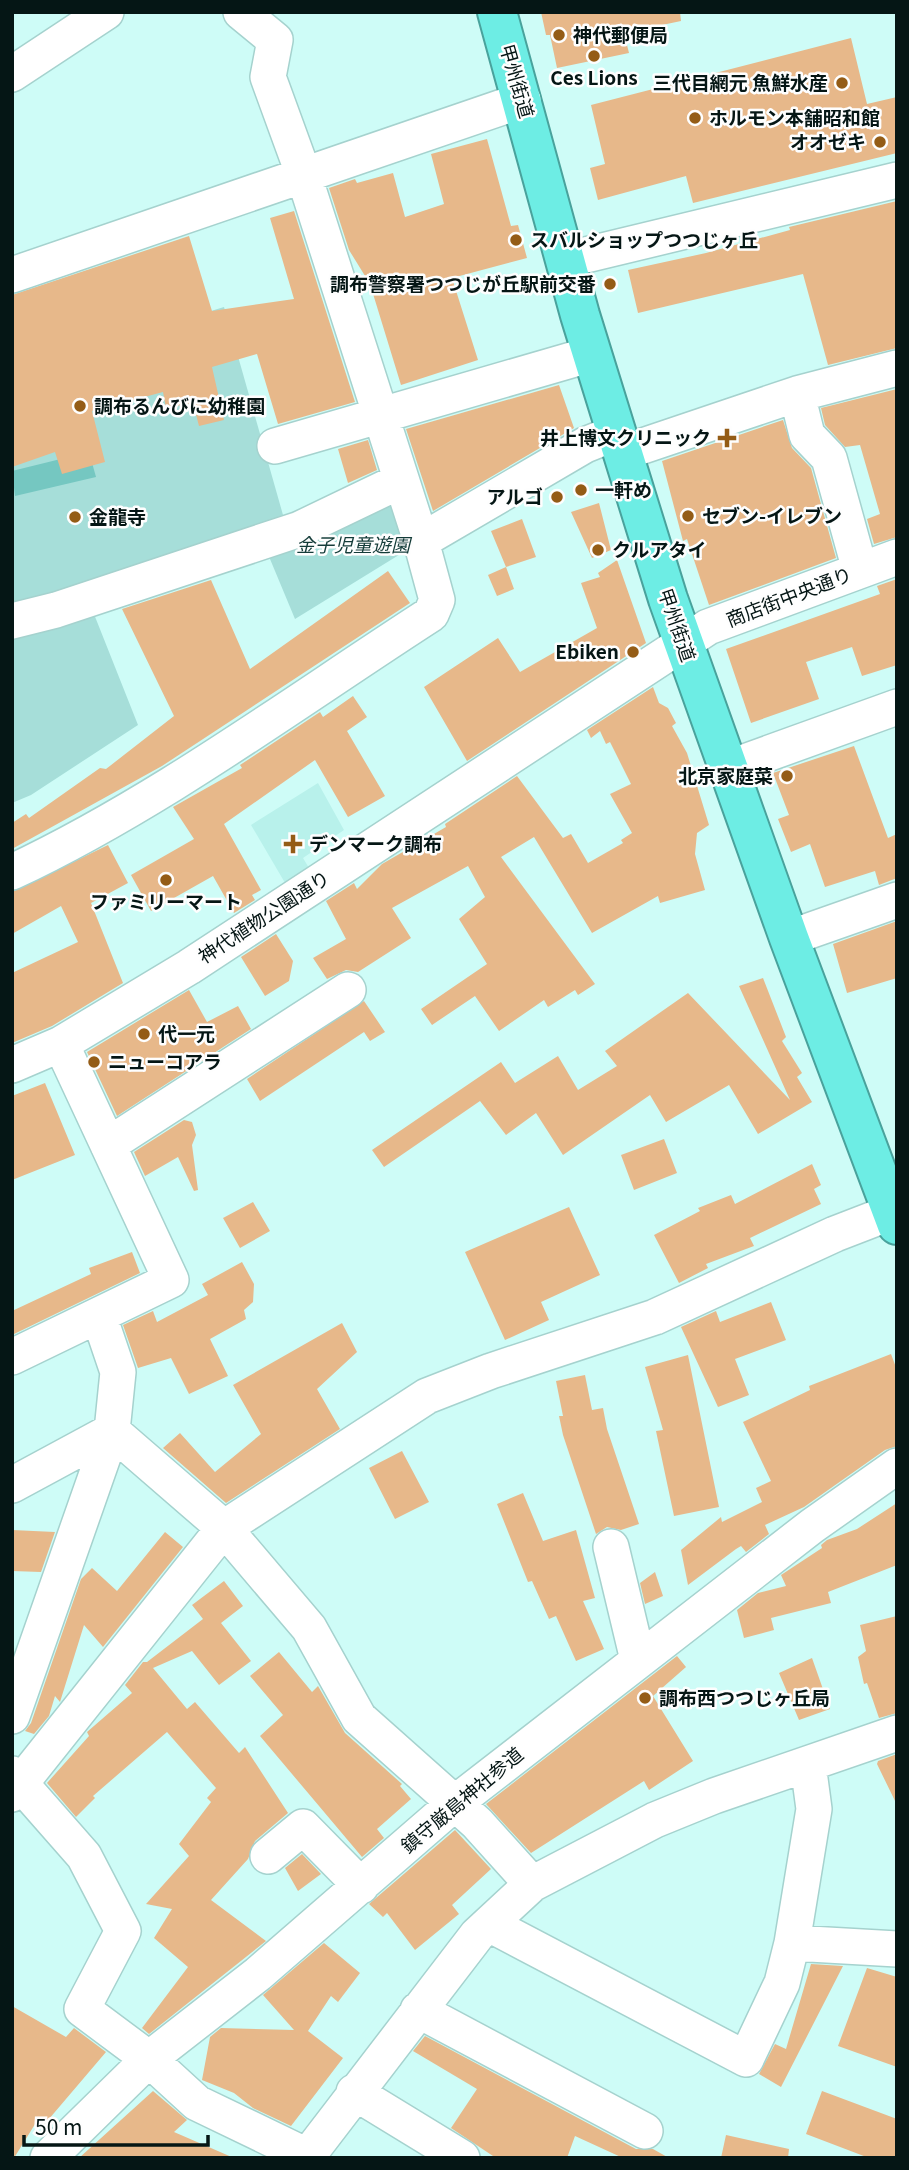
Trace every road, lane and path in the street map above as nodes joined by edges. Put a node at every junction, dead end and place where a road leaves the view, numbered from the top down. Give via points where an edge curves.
1 (106, 12) edge
2 (241, 12) edge
3 (497, 12) edge
4 (12, 74) edge
5 (523, 100) junction
6 (303, 173) junction
7 (897, 180) edge
8 (565, 260) junction
9 (12, 275) edge
10 (592, 354) junction
11 (897, 368) edge
12 (797, 394) junction
13 (379, 415) junction
14 (619, 443) junction
15 (275, 446) dead end
16 (400, 481) junction
17 (421, 541) junction
18 (897, 556) edge
19 (860, 570) junction
20 (12, 621) edge
21 (683, 641) junction
22 (897, 707) edge
23 (728, 768) junction
24 (12, 872) edge
25 (897, 900) edge
26 (789, 938) junction
27 (348, 990) dead end
28 (61, 1044) junction
29 (12, 1065) edge
30 (108, 1145) junction
31 (894, 1218) edge
32 (99, 1316) junction
33 (12, 1357) edge
34 (112, 1431) junction
35 (897, 1466) edge
36 (12, 1485) edge
37 (224, 1528) junction
38 (611, 1547) dead end
39 (638, 1661) junction
40 (12, 1716) edge
41 (897, 1733) edge
42 (808, 1764) junction
43 (15, 1784) edge
44 (455, 1803) junction
45 (268, 1856) dead end
46 (532, 1884) junction
47 (361, 1886) junction
48 (489, 1924) junction
49 (792, 1943) junction
50 (897, 1949) edge
51 (418, 2010) junction
52 (149, 2059) junction
53 (354, 2092) junction
54 (645, 2131) dead end
55 (306, 2157) edge
56 (48, 2158) edge
57 (462, 2158) edge

1 - 4 street
2 - 6 street via 275,40 268,77
3 - 5 highway, 甲州街道
5 - 6 street
5 - 8 highway, 甲州街道
6 - 9 street
6 - 13 street
7 - 8 street
8 - 10 highway, 甲州街道
10 - 13 street
10 - 14 highway, 甲州街道
11 - 12 street
12 - 14 street
12 - 19 street via 807,435 829,458
13 - 15 street
13 - 16 street
14 - 17 street via 585,445
14 - 21 highway, 甲州街道
16 - 17 street
16 - 20 street via 300,529
17 - 24 street via 437,600 431,614 188,772 60,850
18 - 19 street, 商店街中央通り
19 - 21 street, 商店街中央通り via 708,627
21 - 23 highway, 甲州街道
21 - 28 street, 神代植物公園通り via 550,733 189,967
22 - 23 street
23 - 26 highway, 甲州街道
25 - 26 street
26 - 31 highway, 甲州街道
27 - 30 street
28 - 29 street, 神代植物公園通り
28 - 30 street
30 - 32 street via 171,1280
31 - 37 street via 835,1234 654,1317 427,1396
32 - 33 street
32 - 34 street via 118,1372
34 - 36 street
34 - 37 street
34 - 40 street
35 - 39 street, 鎮守厳島神社参道
37 - 43 street
37 - 44 street via 309,1628 359,1718
38 - 39 street
39 - 44 street, 鎮守厳島神社参道
41 - 42 street
42 - 46 street via 655,1820
42 - 49 street via 814,1809
43 - 52 street via 84,1856 123,1931 82,2009
44 - 46 street
44 - 47 street, 鎮守厳島神社参道
45 - 47 street via 303,1827
46 - 48 street
47 - 52 street, 鎮守厳島神社参道
48 - 49 street via 746,2059 782,1983
48 - 51 street
49 - 50 street
51 - 53 street
51 - 54 street
52 - 55 street via 197,2104
52 - 56 street, 鎮守厳島神社参道
53 - 55 street
53 - 57 street

